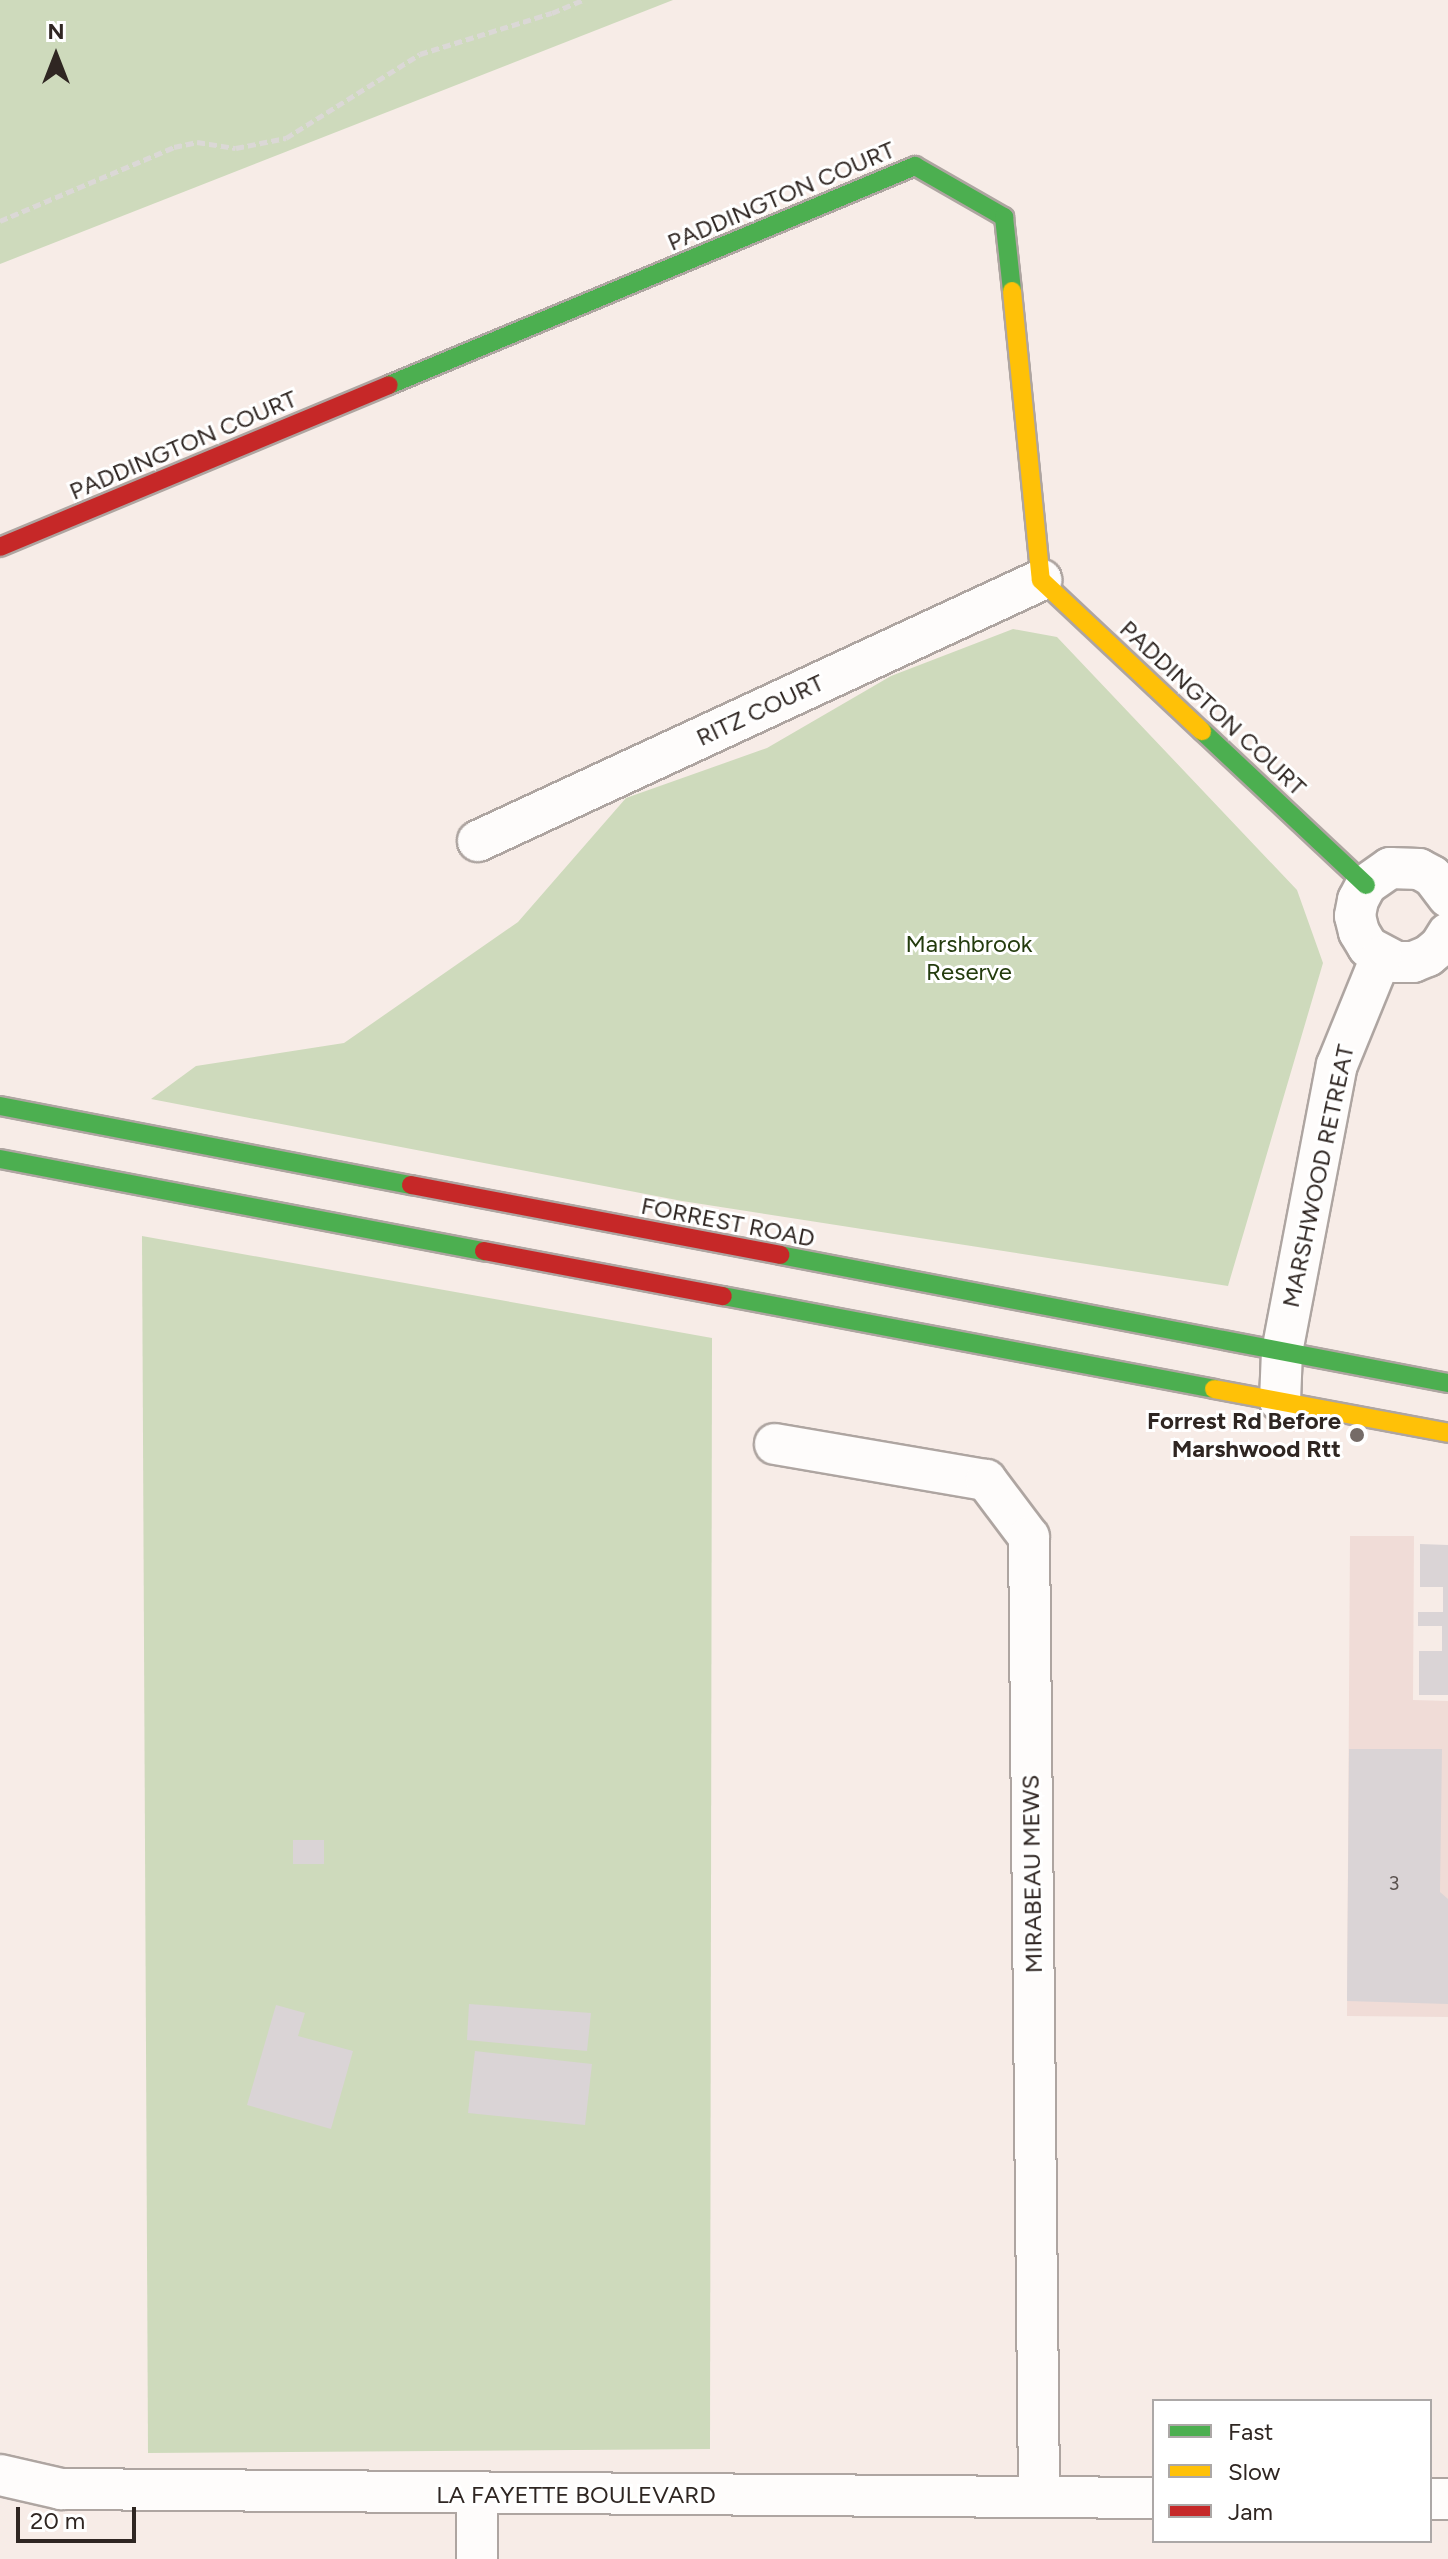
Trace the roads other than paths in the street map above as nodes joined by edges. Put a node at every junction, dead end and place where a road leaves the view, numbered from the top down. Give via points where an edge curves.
1 (0, 547) edge
2 (1041, 580) junction
3 (478, 841) dead end
4 (1443, 876) edge
5 (1366, 885) junction
6 (1445, 943) edge
7 (1381, 957) junction
8 (0, 1106) edge
9 (0, 1159) edge
10 (1282, 1352) junction
11 (1448, 1383) edge
12 (1280, 1401) junction
13 (1448, 1433) edge
14 (775, 1444) dead end
15 (0, 2475) edge
16 (477, 2495) junction
17 (1039, 2497) junction
18 (1152, 2498) edge
19 (477, 2559) edge

1 - 2 main road, PADDINGTON COURT via 915,166 1004,217
2 - 3 street, RITZ COURT
2 - 5 main road, PADDINGTON COURT
4 - 5 street via 1405,866 1390,868
5 - 7 street via 1358,900 1357,924 1368,947
6 - 7 street via 1413,962
7 - 10 street, MARSHWOOD RETREAT via 1337,1065
8 - 10 main road, FORREST ROAD
9 - 12 main road
10 - 11 main road, FORREST ROAD
10 - 12 street, MARSHWOOD RETREAT
12 - 13 main road
14 - 17 street, MIRABEAU MEWS via 986,1480 1029,1537
15 - 16 street, LA FAYETTE BOULEVARD via 61,2489
16 - 17 street, LA FAYETTE BOULEVARD
16 - 19 street
17 - 18 street, LA FAYETTE BOULEVARD

